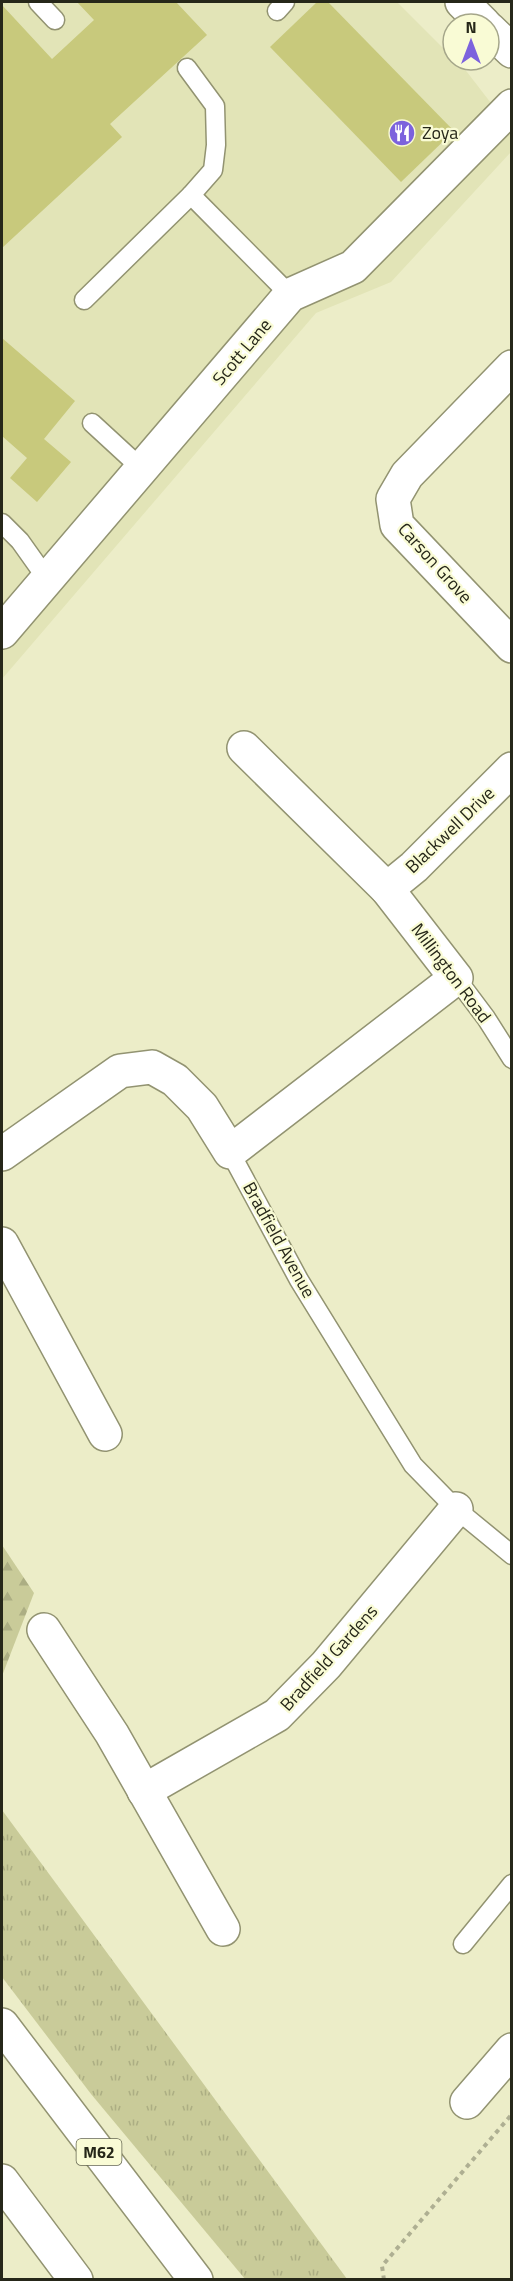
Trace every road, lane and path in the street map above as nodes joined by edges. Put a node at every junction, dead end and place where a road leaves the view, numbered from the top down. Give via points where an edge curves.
1 (38, 2) edge
2 (55, 20) dead end
3 (501, 40) edge
4 (512, 51) edge
5 (187, 68) dead end
6 (512, 106) edge
7 (191, 195) junction
8 (290, 295) junction
9 (84, 300) dead end
10 (512, 367) edge
11 (92, 423) dead end
12 (142, 469) junction
13 (2, 523) edge
14 (47, 579) junction
15 (2, 632) edge
16 (512, 646) edge
17 (244, 748) dead end
18 (512, 769) edge
19 (387, 890) junction
20 (456, 978) junction
21 (512, 1059) edge
22 (230, 1152) junction
23 (2, 1154) edge
24 (2, 1244) edge
25 (105, 1434) dead end
26 (456, 1509) junction
27 (512, 1555) edge
28 (44, 1630) dead end
29 (144, 1791) junction
30 (512, 1884) edge
31 (223, 1929) dead end
32 (463, 1944) dead end
33 (2, 2025) edge
34 (512, 2050) edge
35 (467, 2102) dead end
36 (512, 2114) edge
37 (2, 2181) edge
38 (76, 2280) edge
39 (196, 2280) edge
40 (384, 2280) edge

1 - 2 lane
3 - 4 main road
5 - 7 lane via 215,106 213,170
6 - 8 main road, Scott Lane via 352,267
7 - 8 lane
7 - 9 lane
8 - 12 main road, Scott Lane
10 - 16 main road, Carson Grove via 407,475 393,499 397,525
11 - 12 lane
12 - 14 main road, Scott Lane
13 - 14 lane
14 - 15 main road, Scott Lane
17 - 19 main road, Millington Road
18 - 19 main road, Blackwell Drive
19 - 20 main road, Millington Road
20 - 21 lane, Millington Road
20 - 22 main road
22 - 23 main road, Bradfield Avenue via 202,1107 175,1080 152,1067 120,1071
22 - 26 lane, Bradfield Avenue via 299,1280 413,1465
24 - 25 main road
26 - 27 lane, Bradfield Avenue
26 - 29 main road, Bradfield Gardens via 326,1665 277,1715
28 - 29 main road
29 - 31 main road
30 - 32 lane
33 - 39 main road, M62
34 - 35 main road
36 - 40 path via 382,2266
37 - 38 main road

